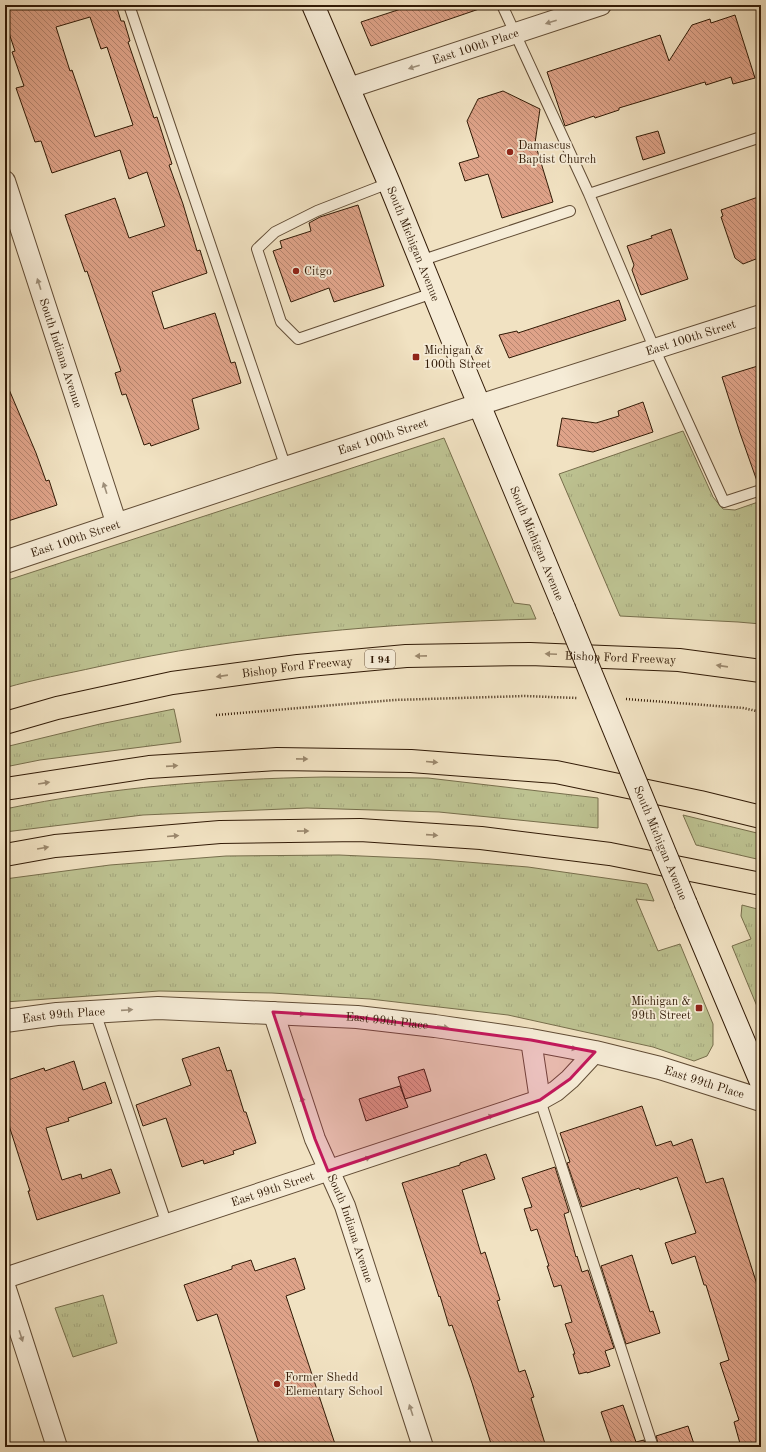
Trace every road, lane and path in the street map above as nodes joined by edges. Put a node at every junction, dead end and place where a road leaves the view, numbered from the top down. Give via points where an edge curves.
1 (129, 5) edge
2 (313, 5) edge
3 (502, 5) edge
4 (601, 5) edge
5 (514, 34) junction
6 (349, 88) junction
7 (761, 138) edge
8 (5, 181) edge
9 (389, 183) junction
10 (589, 194) junction
11 (570, 211) dead end
12 (420, 261) junction
13 (433, 293) junction
14 (761, 315) edge
15 (655, 350) junction
16 (479, 405) junction
17 (286, 468) junction
18 (761, 490) edge
19 (117, 525) junction
20 (5, 562) edge
21 (761, 671) edge
22 (581, 698) dead end
23 (620, 699) dead end
24 (761, 712) edge
25 (216, 715) dead end
26 (5, 723) edge
27 (5, 789) edge
28 (761, 817) edge
29 (5, 855) edge
30 (761, 884) edge
31 (95, 1012) junction
32 (273, 1012) junction
33 (5, 1021) edge
34 (531, 1040) junction
35 (595, 1052) junction
36 (761, 1082) edge
37 (540, 1100) junction
38 (761, 1100) edge
39 (328, 1171) junction
40 (167, 1225) junction
41 (5, 1278) edge
42 (5, 1286) edge
43 (57, 1447) edge
44 (423, 1447) edge
45 (653, 1447) edge

1 - 17 lane
2 - 6 street, South Michigan Avenue
3 - 5 lane
4 -> 5 street, East 100th Place
5 -> 6 street, East 100th Place
5 - 10 lane
6 - 9 street, South Michigan Avenue
7 - 10 lane
19 -> 8 street, South Indiana Avenue
9 - 12 street, South Michigan Avenue
9 - 13 lane via 316,210 275,232 257,249 281,322 298,339
10 - 15 lane
11 - 12 lane
12 - 13 street, South Michigan Avenue
13 - 16 street, South Michigan Avenue
14 - 15 street, East 100th Street
15 - 16 street, East 100th Street
15 - 18 lane via 724,502
16 - 17 street, East 100th Street
16 - 36 street, South Michigan Avenue, bridge
17 - 19 street, East 100th Street
19 - 20 street, East 100th Street
21 -> 26 highway, Bishop Ford Freeway / I 94 via 679,660 537,654 406,656 298,666 172,683 57,708
22 - 25 path via 525,696 394,700
23 - 24 path via 743,708
27 -> 28 highway via 157,767 277,759 411,761 556,772
29 -> 30 highway via 55,846 220,832 360,830 481,838 610,854
31 -> 32 street, East 99th Place via 158,1008
31 - 33 street, East 99th Place
31 - 40 lane
32 -> 34 street, East 99th Place via 357,1017
39 -> 32 street, South Indiana Avenue via 314,1139
34 -> 35 street, East 99th Place
34 - 37 street
35 - 37 street, East 99th Street via 570,1080
35 - 38 street, East 99th Place via 660,1068
39 -> 37 street, East 99th Street
37 - 45 lane
39 - 40 street, East 99th Street
44 -> 39 street, South Indiana Avenue via 344,1206
40 - 41 street, East 99th Street
42 -> 43 street

